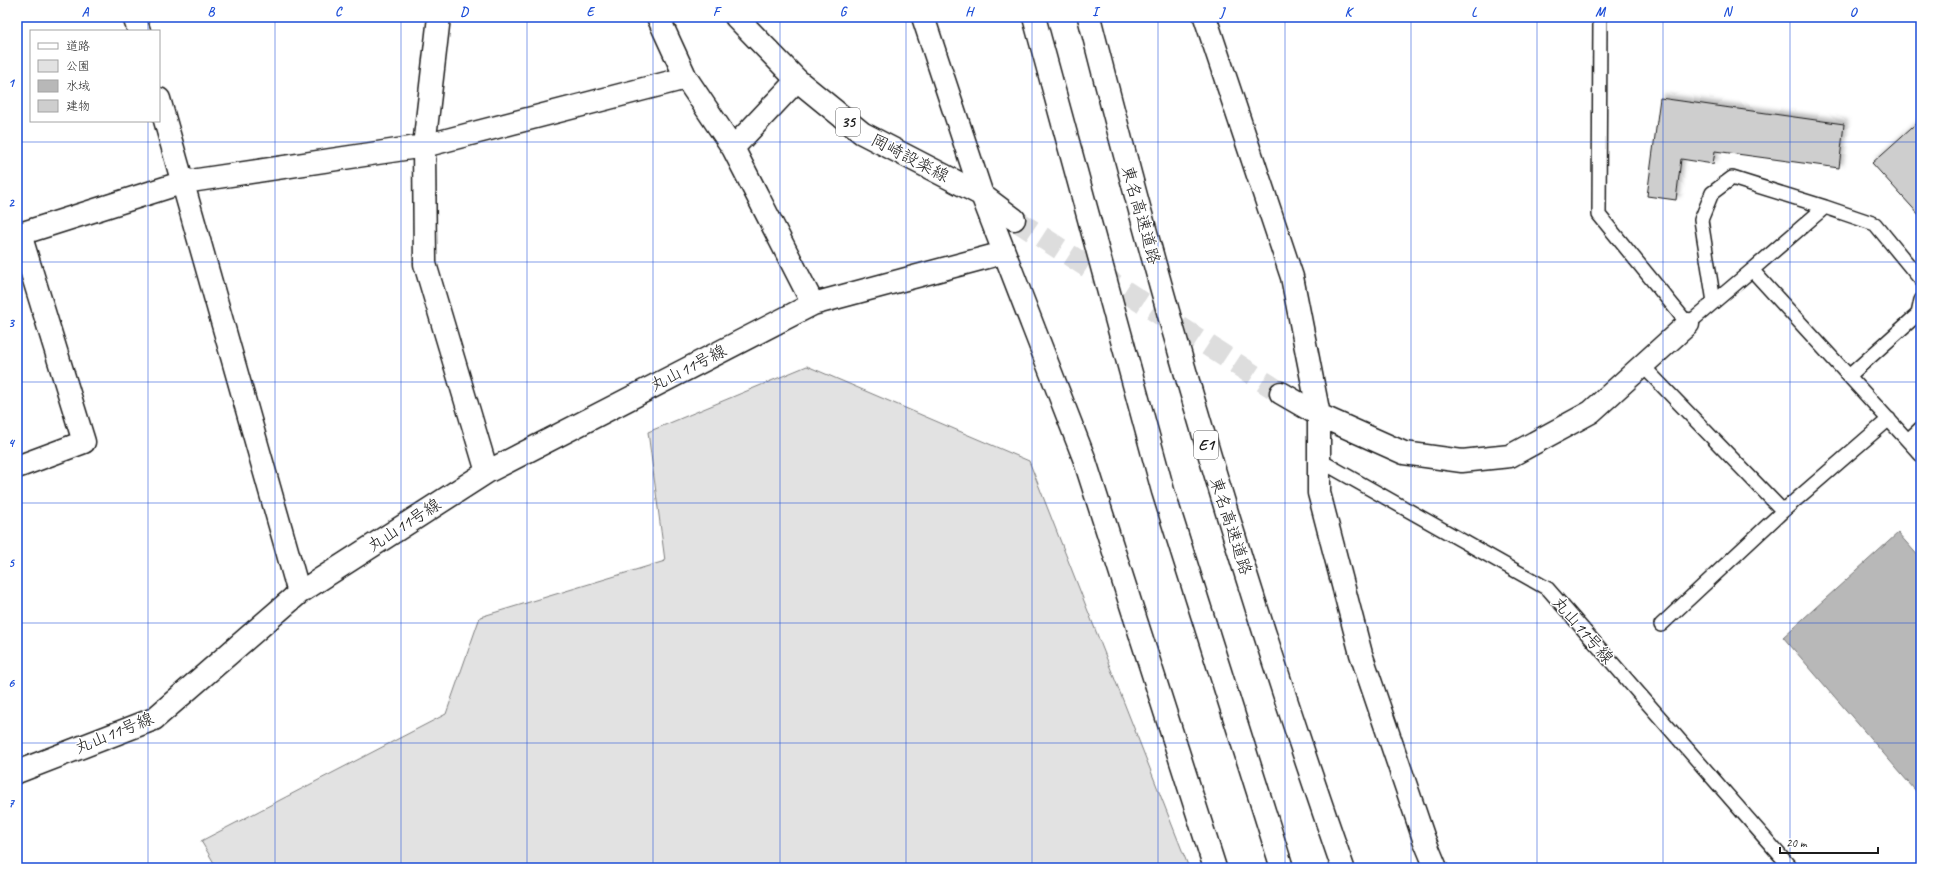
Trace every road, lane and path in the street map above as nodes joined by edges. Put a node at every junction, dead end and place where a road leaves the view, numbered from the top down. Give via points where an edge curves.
1 (134, 17) edge
2 (439, 17) edge
3 (658, 17) edge
4 (736, 17) edge
5 (923, 17) edge
6 (1034, 17) edge
7 (1089, 17) edge
8 (1205, 17) edge
9 (1600, 17) edge
10 (139, 30) edge
11 (686, 78) junction
12 (797, 80) junction
13 (160, 102) edge
14 (424, 146) junction
15 (733, 148) junction
16 (184, 182) junction
17 (982, 195) junction
18 (1825, 207) junction
19 (1014, 218) tunnel mouth
20 (1003, 253) junction
21 (1752, 270) junction
22 (1921, 280) edge
23 (1921, 300) edge
24 (1714, 302) junction
25 (813, 304) junction
26 (1688, 324) junction
27 (1642, 366) junction
28 (1849, 376) junction
29 (1281, 394) tunnel mouth
30 (1319, 414) junction
31 (1889, 419) junction
32 (1921, 428) edge
33 (1908, 440) junction
34 (1921, 454) edge
35 (1319, 460) junction
36 (17, 467) edge
37 (487, 472) junction
38 (1783, 511) junction
39 (299, 593) junction
40 (1662, 625) dead end
41 (17, 772) edge
42 (1215, 868) edge
43 (1282, 868) edge
44 (1343, 868) edge
45 (1436, 868) edge
46 (1791, 868) edge

1 - 10 main road
2 - 14 main road
3 - 11 main road
4 - 12 main road, 岡崎設楽線 / 35
5 - 17 main road
6 - 43 main road via 1163,491
7 - 44 main road, 東名高速道路 / E1 via 1125,160 1219,490
8 - 30 main road via 1292,277
9 - 26 lane via 1599,215
11 - 14 main road
11 - 15 main road
12 - 15 main road
12 - 17 main road, 岡崎設楽線 / 35 via 862,133
13 - 16 main road
14 - 16 main road
14 - 37 main road via 425,264
15 - 25 main road
16 - 36 main road via 20,234 84,442
16 - 39 main road
17 - 19 main road, 岡崎設楽線
17 - 20 main road
18 - 21 lane
18 - 22 lane via 1875,224
18 - 24 lane via 1732,178 1712,193 1701,220
20 - 25 main road, 丸山11号線
20 - 42 main road via 1084,458
21 - 24 lane
21 - 28 lane
23 - 28 lane via 1918,314
24 - 26 lane
25 - 37 main road, 丸山11号線
26 - 27 main road
27 - 30 main road via 1591,412 1510,456 1462,461 1404,453
27 - 38 lane
28 - 31 lane
29 - 30 main road
30 - 35 main road
31 - 33 lane
31 - 38 lane
32 - 33 lane
33 - 34 lane
35 - 45 main road via 1319,493 1361,654
35 - 46 lane, 丸山11号線 via 1548,590
37 - 39 main road, 丸山11号線
38 - 40 lane
39 - 41 main road, 丸山11号線 via 154,719

